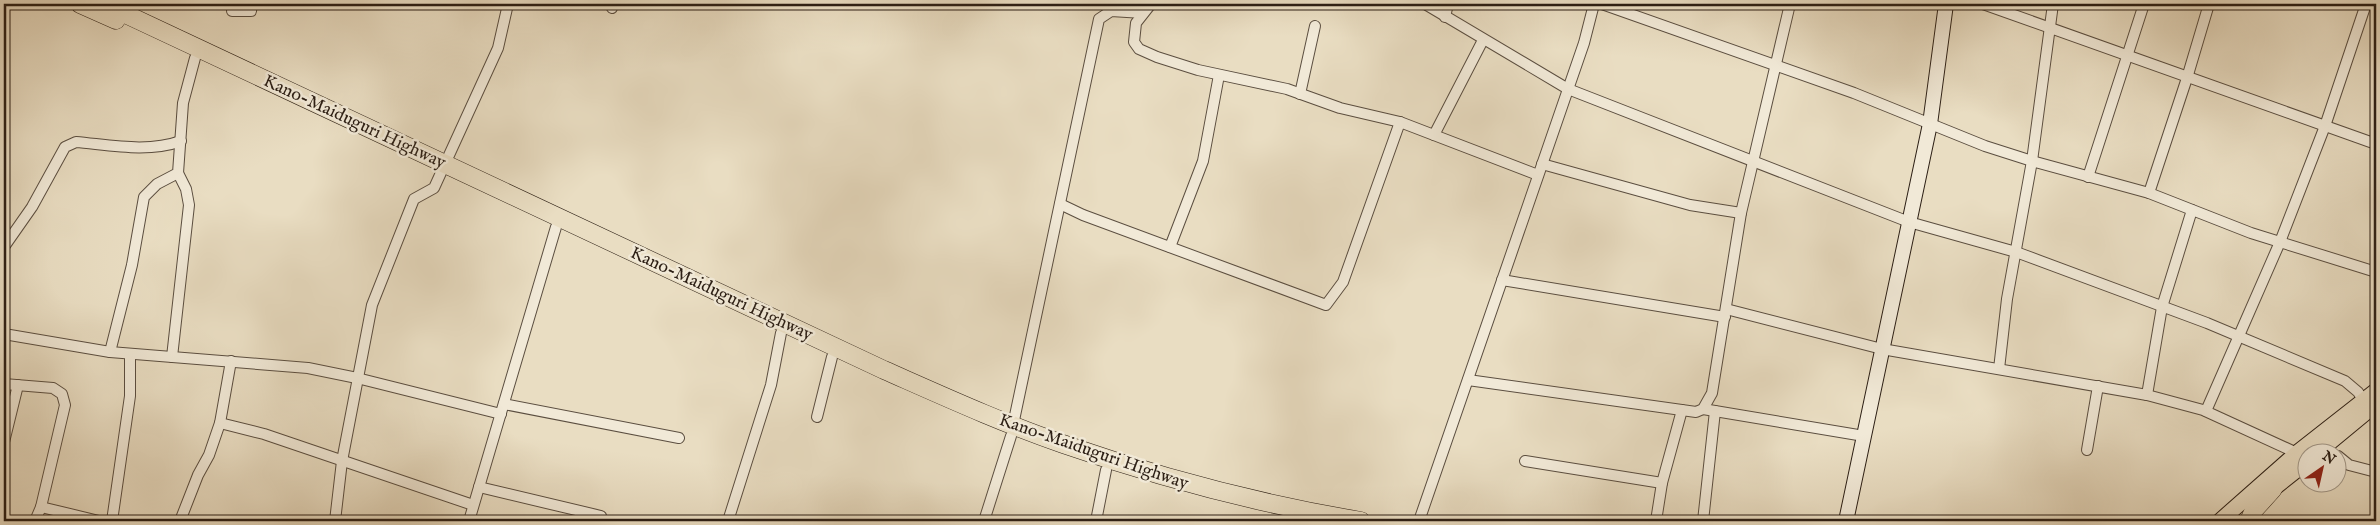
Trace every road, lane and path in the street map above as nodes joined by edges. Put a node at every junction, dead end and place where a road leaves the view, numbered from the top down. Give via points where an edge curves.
1 (80, 4) edge
2 (104, 4) edge
3 (252, 4) edge
4 (508, 4) edge
5 (1151, 4) edge
6 (1425, 4) edge
7 (1448, 4) edge
8 (1594, 4) edge
9 (1602, 4) edge
10 (1790, 4) edge
11 (1946, 4) edge
12 (1983, 4) edge
13 (2053, 4) edge
14 (2144, 4) edge
15 (2208, 4) edge
16 (2366, 4) edge
17 (232, 11) dead end
18 (1143, 13) junction
19 (1445, 17) junction
20 (1314, 26) dead end
21 (2049, 27) junction
22 (1484, 40) junction
23 (2128, 56) junction
24 (195, 58) junction
25 (1775, 64) junction
26 (1219, 74) junction
27 (2188, 78) junction
28 (1568, 89) junction
29 (1300, 94) junction
30 (1400, 122) junction
31 (1930, 124) junction
32 (2325, 126) junction
33 (1434, 135) junction
34 (181, 141) junction
35 (2376, 144) edge
36 (1753, 160) junction
37 (2032, 161) junction
38 (1542, 164) junction
39 (442, 168) junction
40 (178, 173) junction
41 (1538, 175) junction
42 (2088, 177) junction
43 (2148, 193) junction
44 (1060, 204) junction
45 (2192, 210) junction
46 (1741, 213) junction
47 (1909, 222) junction
48 (556, 227) junction
49 (2280, 242) junction
50 (4, 247) edge
51 (1170, 247) junction
52 (2016, 252) junction
53 (2376, 272) edge
54 (1502, 280) junction
55 (2162, 307) junction
56 (1726, 313) junction
57 (781, 333) junction
58 (4, 334) edge
59 (2239, 337) junction
60 (1882, 349) junction
61 (110, 352) junction
62 (130, 354) junction
63 (172, 357) junction
64 (832, 357) junction
65 (231, 361) junction
66 (1999, 369) junction
67 (357, 378) junction
68 (1468, 380) junction
69 (4, 384) edge
70 (18, 385) junction
71 (2098, 386) junction
72 (2147, 395) junction
73 (2372, 398) edge
74 (503, 409) junction
75 (1703, 409) junction
76 (1682, 410) junction
77 (1715, 411) junction
78 (2206, 411) junction
79 (817, 417) dead end
80 (220, 423) junction
81 (1012, 430) junction
82 (1864, 436) junction
83 (679, 438) dead end
84 (4, 442) edge
85 (2320, 442) edge
86 (2333, 442) edge
87 (2087, 450) dead end
88 (2298, 455) edge
89 (2298, 460) edge
90 (342, 461) junction
91 (1525, 461) dead end
92 (2298, 462) edge
93 (2348, 464) edge
94 (1106, 470) junction
95 (2376, 472) edge
96 (1662, 483) junction
97 (479, 487) junction
98 (2274, 489) junction
99 (473, 505) junction
100 (41, 507) junction
101 (601, 516) dead end
102 (35, 521) edge
103 (99, 521) edge
104 (112, 521) edge
105 (180, 521) edge
106 (334, 521) edge
107 (469, 521) edge
108 (728, 521) edge
109 (984, 521) edge
110 (1096, 521) edge
111 (1301, 521) edge
112 (1361, 521) edge
113 (1419, 521) edge
114 (1656, 521) edge
115 (1703, 521) edge
116 (1846, 521) edge
117 (2220, 521) edge
118 (2235, 521) edge
119 (2249, 521) edge

1 - 24 highway, Kano-Maiduguri Highway
2 - 39 highway, Kano-Maiduguri Highway
3 - 17 street via 251,10
4 - 39 street via 498,48
5 - 18 street
6 - 19 street
7 - 19 street
8 - 28 street
9 - 25 street
10 - 25 street
11 - 31 street
12 - 21 street
13 - 21 street
14 - 23 street
15 - 27 street
16 - 32 street
18 - 26 street via 1134,32 1134,42 1139,49
18 - 44 street via 1111,11 1099,20
19 - 22 street
20 - 29 street
21 - 23 street
21 - 37 street
22 - 28 street
22 - 33 street
23 - 27 street
23 - 42 street
24 - 34 street via 183,103
24 - 39 highway, Kano-Maiduguri Highway
25 - 31 street
25 - 36 street
26 - 29 street
26 - 51 street via 1203,161
27 - 32 street
27 - 43 street
28 - 36 street
28 - 38 street
29 - 30 street via 1340,108
30 - 33 street
30 - 51 street via 1343,282 1326,305
31 - 37 street
31 - 47 street
32 - 35 street
32 - 49 street
33 - 41 street
34 - 40 street
34 - 50 street via 165,147 76,142 65,148 32,208
36 - 46 street
36 - 47 street
37 - 42 street
37 - 52 street
38 - 41 street
38 - 46 street via 1690,205
39 - 48 highway, Kano-Maiduguri Highway
39 - 67 street via 434,188 414,199 398,237 372,304
39 - 81 highway, Kano-Maiduguri Highway
40 - 61 street via 157,184 144,197 132,265
40 - 63 street via 189,205
41 - 54 street
42 - 43 street
43 - 45 street
44 - 51 street
44 - 81 street
45 - 49 street
45 - 55 street
46 - 56 street
47 - 52 street
47 - 60 street
48 - 57 highway, Kano-Maiduguri Highway
48 - 74 street
49 - 53 street
49 - 59 street
52 - 55 street
52 - 66 street
54 - 56 street
54 - 68 street
55 - 59 street
55 - 72 street
56 - 60 street
56 - 75 street via 1712,393
57 - 64 highway, Kano-Maiduguri Highway
57 - 108 street via 771,386
58 - 61 street
59 - 73 street via 2345,381
59 - 78 street
60 - 66 street
60 - 82 street
61 - 62 street
62 - 63 street
62 - 104 street via 130,396
63 - 65 street
64 - 79 street
64 - 81 highway, Kano-Maiduguri Highway via 953,412
65 - 67 street via 308,368
65 - 80 street
66 - 71 street
67 - 74 street
67 - 90 street
68 - 76 street
68 - 113 street
69 - 70 street
70 - 84 street
70 - 100 street via 53,388 62,394 65,405
71 - 72 street
71 - 87 street
72 - 78 street
73 - 85 main road
73 - 86 main road
74 - 83 street
74 - 97 street
75 - 76 street via 1696,412
75 - 77 street
76 - 96 street
77 - 82 street
77 - 115 street
78 - 88 street
80 - 90 street via 264,434
80 - 105 street
81 - 94 highway, Kano-Maiduguri Highway
81 - 109 street
81 - 112 highway, Kano-Maiduguri Highway via 1182,481 1267,503
82 - 116 street
89 - 117 main road
90 - 99 street
90 - 106 street
91 - 96 street
92 - 98 main road
93 - 95 street
94 - 110 street
94 - 111 highway, Kano-Maiduguri Highway via 1218,502
96 - 114 street
97 - 99 street
97 - 101 street
98 - 118 main road
98 - 119 highway via 2262,500
99 - 107 street
100 - 102 street
100 - 103 street

